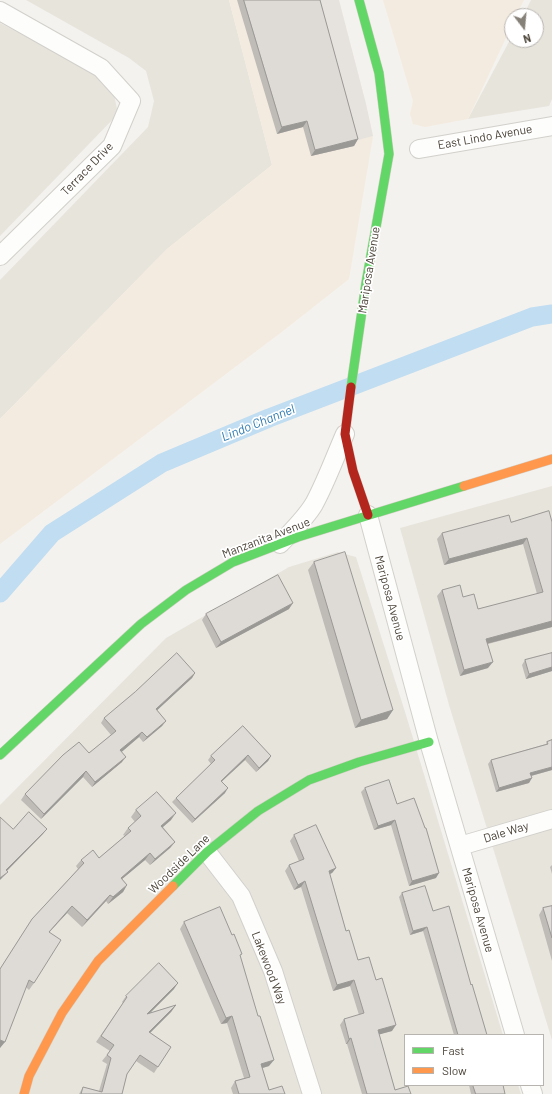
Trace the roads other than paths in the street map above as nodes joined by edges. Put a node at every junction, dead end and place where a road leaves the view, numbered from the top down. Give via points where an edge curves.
1 (359, 0) edge
2 (0, 11) edge
3 (552, 126) edge
4 (419, 149) dead end
5 (0, 256) edge
6 (345, 434) junction
7 (552, 459) edge
8 (368, 515) junction
9 (279, 545) junction
10 (429, 742) junction
11 (0, 755) edge
12 (552, 819) edge
13 (460, 846) junction
14 (207, 852) junction
15 (515, 1034) edge
16 (24, 1094) edge
17 (312, 1094) edge

1 - 6 street, Mariposa Avenue via 379,73 389,154 366,283
2 - 5 street, Terrace Drive via 101,68 131,101 112,146
3 - 4 street, East Lindo Avenue
6 - 8 street, Mariposa Avenue via 353,470
6 - 9 street via 313,505 303,520
7 - 8 street, Manzanita Avenue
8 - 9 street, Manzanita Avenue
8 - 10 street, Mariposa Avenue
9 - 11 street, Manzanita Avenue via 233,562 186,590 146,620
10 - 13 street, Mariposa Avenue
10 - 14 street, Woodside Lane via 359,762 309,780 258,811
12 - 13 street, Dale Way
13 - 15 street, Mariposa Avenue
14 - 16 street, Woodside Lane via 98,961 62,1013 29,1076
14 - 17 street, Lakewood Way via 241,896 273,971

